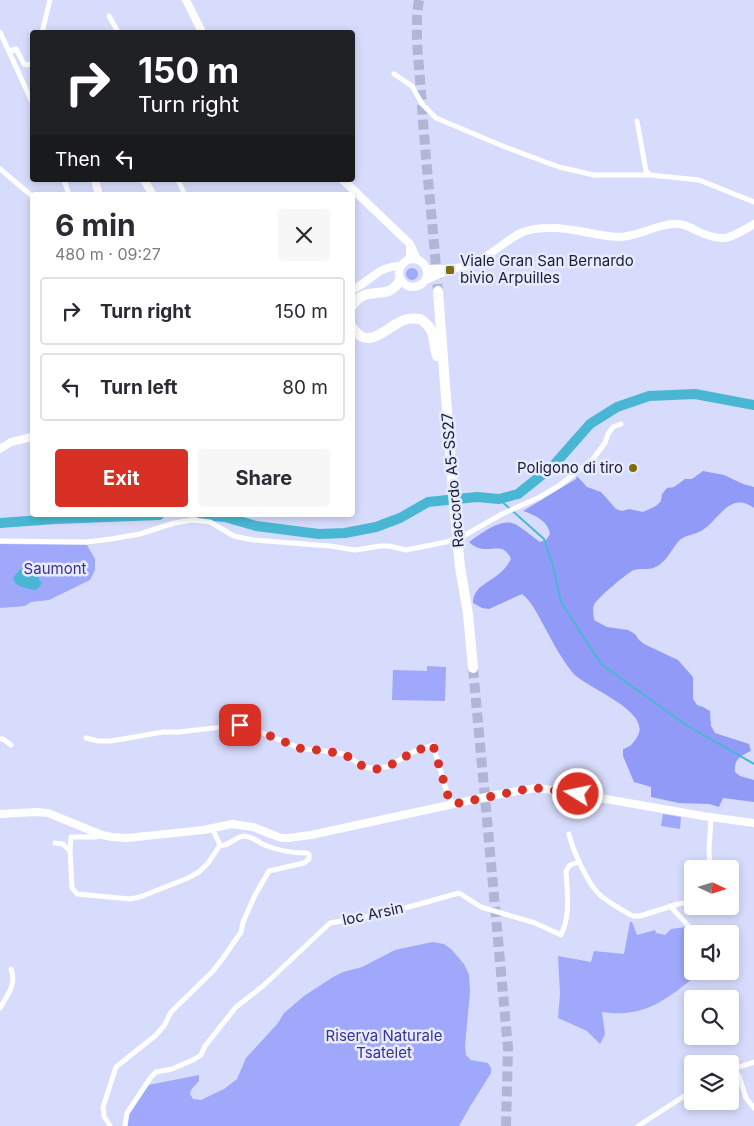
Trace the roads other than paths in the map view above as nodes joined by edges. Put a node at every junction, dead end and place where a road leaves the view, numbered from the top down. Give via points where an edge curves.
1 (50, 0) edge
2 (186, 0) edge
3 (109, 16) dead end
4 (42, 30) edge
5 (117, 30) edge
6 (201, 30) edge
7 (0, 32) edge
8 (9, 51) junction
9 (30, 64) edge
10 (394, 74) dead end
11 (30, 98) edge
12 (637, 121) dead end
13 (0, 169) edge
14 (650, 174) junction
15 (344, 182) edge
16 (355, 192) edge
17 (355, 192) edge
18 (30, 194) edge
19 (754, 202) edge
20 (754, 224) edge
21 (412, 260) junction
22 (427, 269) junction
23 (448, 270) junction
24 (400, 273) junction
25 (426, 280) junction
26 (355, 289) edge
27 (438, 291) tunnel mouth
28 (355, 302) edge
29 (355, 330) edge
30 (444, 373) junction
31 (621, 424) dead end
32 (30, 438) edge
33 (0, 449) edge
34 (0, 541) edge
35 (473, 668) tunnel mouth
36 (86, 738) dead end
37 (0, 739) edge
38 (11, 745) dead end
39 (454, 804) junction
40 (0, 814) edge
41 (711, 817) junction
42 (754, 823) edge
43 (212, 828) junction
44 (569, 834) dead end
45 (102, 835) junction
46 (55, 843) dead end
47 (220, 845) junction
48 (70, 851) junction
49 (710, 860) edge
50 (578, 862) junction
51 (684, 903) edge
52 (670, 906) junction
53 (688, 925) edge
54 (11, 970) dead end
55 (0, 1008) edge
56 (754, 1062) edge
57 (739, 1067) edge
58 (739, 1078) edge
59 (684, 1096) edge
60 (754, 1108) edge
61 (110, 1126) edge
62 (125, 1126) edge
63 (638, 1126) edge

1 - 4 street
2 - 6 main road
3 - 5 street
7 - 8 street
8 - 9 street via 16,50 24,64
8 - 11 street
10 - 14 street via 412,86 422,104 436,118 505,147 560,167 594,175
12 - 14 street via 646,171
13 - 18 street
14 - 19 street via 699,180
15 - 16 main road
17 - 21 main road via 410,244
20 - 23 main road via 732,237 719,239 677,224 621,236 543,228 524,232 474,263
21 - 22 main road via 423,263
21 - 24 main road
22 - 23 main road
22 - 25 main road
23 - 25 main road
24 - 25 main road via 404,285 411,288
24 - 26 main road via 389,267
24 - 28 highway via 396,288 365,295
27 - 30 highway, Raccordo A5-SS27
29 - 30 highway via 362,336 379,337 405,320 420,319 434,335
30 - 35 highway, Raccordo A5-SS27 via 454,513
31 - 34 street via 613,427 593,459 560,485 465,536 406,550 389,546 355,550 254,540 234,536 210,522 193,520 111,540
32 - 33 main road
36 - 39 street via 111,741 163,732 240,725 302,749 344,754 364,767 377,769 433,745 448,796
37 - 38 street
39 - 41 main road via 536,788
39 - 43 main road via 298,837 281,838 245,825
40 - 45 main road via 48,813
41 - 42 main road
41 - 49 street
43 - 45 main road via 127,838
43 - 47 street
44 - 50 street
45 - 48 street via 71,837
46 - 48 street
47 - 48 street via 199,872 140,898 130,899 77,894 72,888
47 - 61 street via 246,836 266,846 310,856 304,863 266,874 241,932 213,971 171,1012 155,1036 116,1067 104,1107 104,1116
50 - 52 street via 596,892 633,916
50 - 62 street, loc Arsin via 566,871 567,916 561,935 536,923 481,906 459,893 387,913 330,923 236,1007 194,1060 156,1072 127,1113
51 - 52 street
52 - 53 street
54 - 55 street via 14,983
56 - 57 street
58 - 60 street via 746,1098
59 - 63 street

